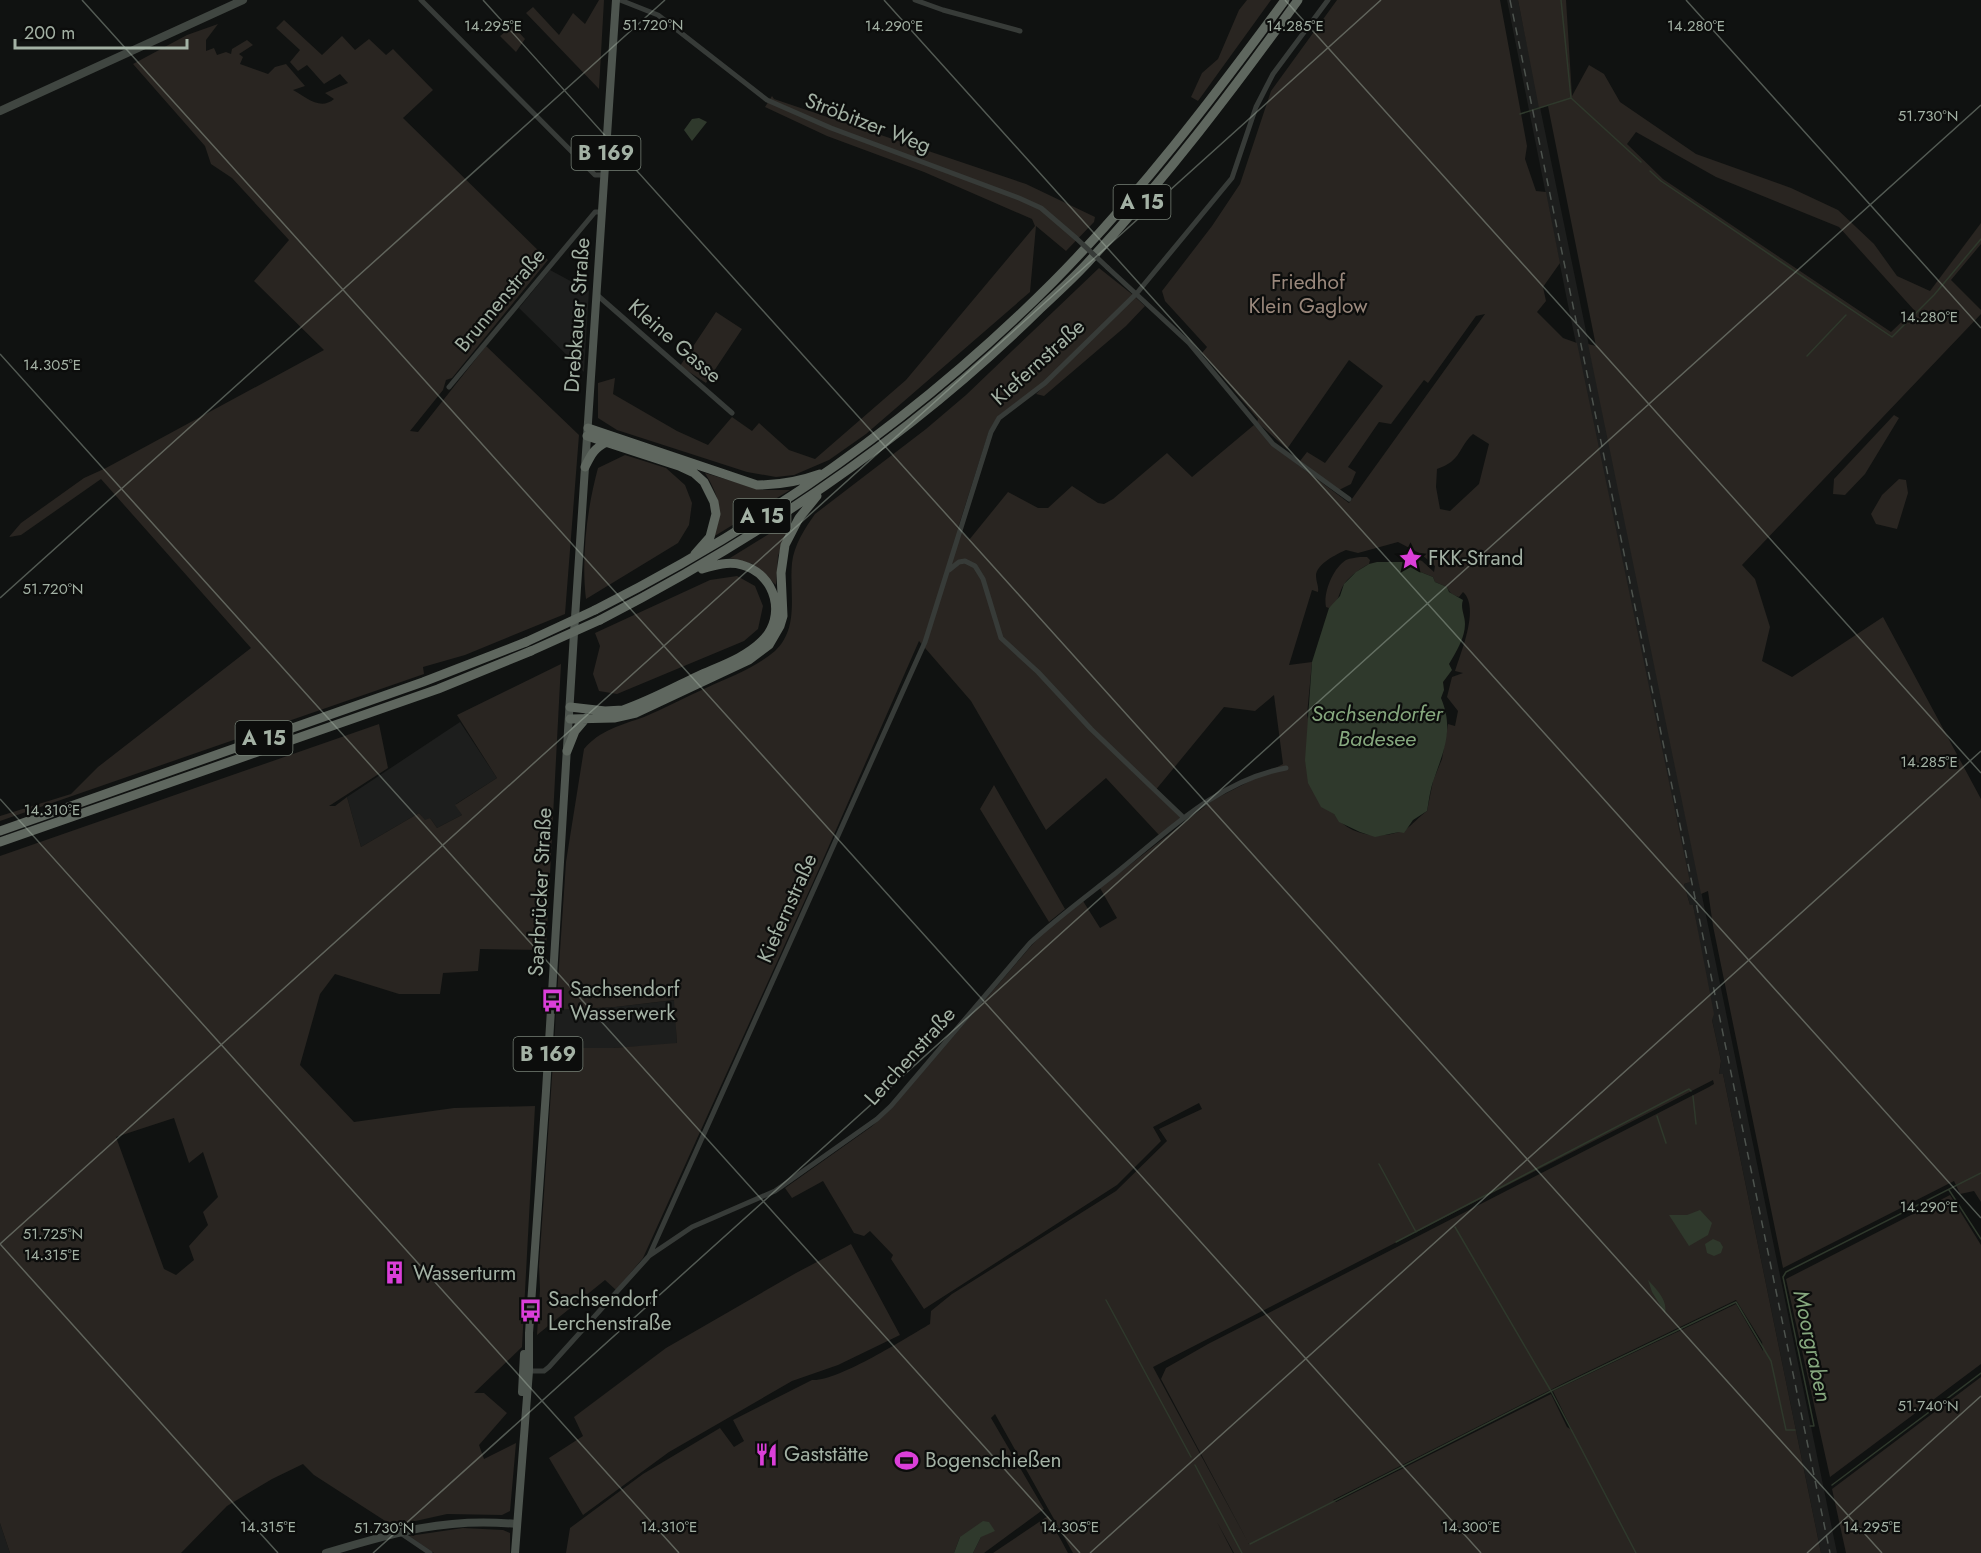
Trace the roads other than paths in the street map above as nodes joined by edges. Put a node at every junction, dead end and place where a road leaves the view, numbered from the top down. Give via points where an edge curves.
1 (243, 0) edge
2 (421, 0) edge
3 (618, 0) edge
4 (915, 0) edge
5 (1285, 0) edge
6 (1298, 0) edge
7 (1328, 0) edge
8 (1020, 31) dead end
9 (0, 111) edge
10 (605, 176) junction
11 (602, 212) junction
12 (1137, 293) junction
13 (596, 294) junction
14 (449, 387) dead end
15 (732, 413) dead end
16 (587, 432) junction
17 (607, 442) junction
18 (585, 468) junction
19 (833, 469) junction
20 (822, 489) junction
21 (1349, 499) dead end
22 (690, 560) junction
23 (948, 571) junction
24 (686, 574) junction
25 (574, 633) joint
26 (528, 647) junction
27 (570, 708) junction
28 (586, 718) junction
29 (570, 719) junction
30 (567, 751) junction
31 (1286, 768) dead end
32 (1184, 818) junction
33 (0, 831) edge
34 (0, 842) edge
35 (650, 1256) junction
36 (526, 1371) junction
37 (516, 1524) junction
38 (399, 1532) junction
39 (326, 1553) edge
40 (430, 1553) edge
41 (515, 1553) edge

1 - 9 main road
2 - 10 street via 595,175
3 - 10 main road, Drebkauer Straße / B 169
3 - 12 street, Ströbitzer Weg, bridge via 657,15 767,100 1041,208
4 - 8 street
5 - 19 highway, A 15 via 1150,176 1054,280 950,378
6 - 20 highway, A 15 via 1159,183 1089,261 981,365
7 - 12 street, Kiefernstraße via 1273,74 1256,107 1232,178
10 - 11 main road, Drebkauer Straße / B 169
11 - 13 main road, Drebkauer Straße / B 169
11 - 14 street, Brunnenstraße via 595,212
12 - 21 street via 1189,343 1273,444
12 - 23 street, Kiefernstraße via 1045,383 999,417
13 - 15 street, Kleine Gasse
13 - 16 main road, Drebkauer Straße / B 169
16 - 17 highway
16 - 18 main road, Drebkauer Straße / B 169
16 - 19 highway via 757,485 795,483
17 - 18 highway via 592,451
17 - 22 highway via 679,466 704,482 716,514 710,537
18 - 25 main road, Drebkauer Straße / B 169
19 - 22 highway, A 15
20 - 24 highway, A 15
20 - 28 highway via 785,546 781,573 783,616 769,645 749,660 636,713
22 - 26 highway, A 15, bridge
23 - 32 street via 958,562 975,566 983,579 1001,638
23 - 35 street, Kiefernstraße via 925,642
24 - 26 highway, A 15, bridge via 600,620
24 - 27 highway via 728,563 741,564 762,576 776,604 774,624 764,640 746,654 633,707 613,712
25 - 27 main road, Saarbrücker Straße / B 169
26 - 33 highway, A 15
26 - 34 highway, A 15 via 416,697
27 - 29 main road, Saarbrücker Straße / B 169
28 - 29 highway
28 - 30 highway via 575,731
29 - 30 main road, Saarbrücker Straße / B 169
30 - 36 main road, Saarbrücker Straße / B 169
31 - 32 street, Lerchenstraße via 1264,772 1234,786
32 - 35 street, Lerchenstraße via 1030,943 877,1119 775,1191 692,1227
35 - 36 street, Lerchenstraße via 549,1367 544,1371
36 - 37 main road, Saarbrücker Straße / B 169
37 - 38 main road via 463,1522
37 - 41 main road, Saarbrücker Straße / B 169
38 - 39 main road
38 - 40 street

